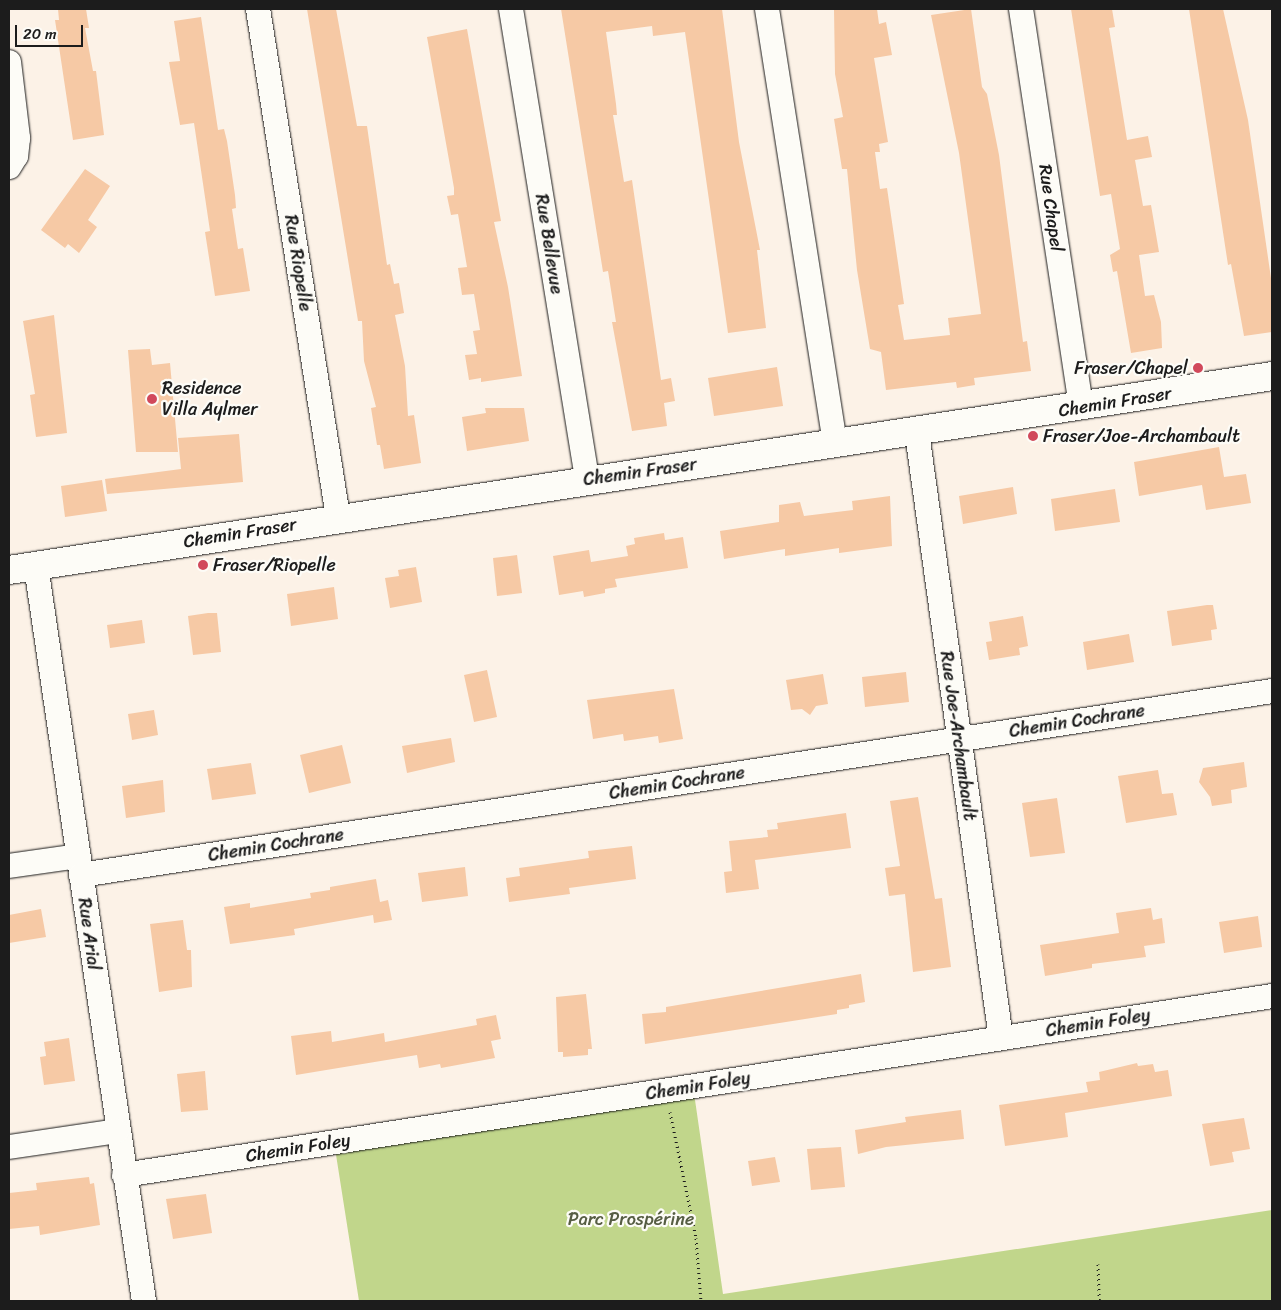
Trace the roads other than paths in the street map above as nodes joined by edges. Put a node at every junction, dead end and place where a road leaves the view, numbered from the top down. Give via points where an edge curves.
1 (258, 9) edge
2 (511, 9) edge
3 (767, 9) edge
4 (1021, 9) edge
5 (9, 62) edge
6 (9, 167) edge
7 (1272, 376) edge
8 (1081, 407) junction
9 (917, 433) junction
10 (835, 444) junction
11 (587, 480) junction
12 (338, 518) junction
13 (36, 566) junction
14 (9, 570) edge
15 (1272, 691) edge
16 (958, 740) junction
17 (9, 866) edge
18 (79, 866) junction
19 (1272, 996) edge
20 (1001, 1038) junction
21 (118, 1131) junction
22 (9, 1147) edge
23 (124, 1175) junction
24 (144, 1301) edge

1 - 12 street, Rue Riopelle
2 - 11 street, Rue Bellevue
3 - 10 street
4 - 8 street, Rue Chapel
5 - 6 street via 18,123 16,156
7 - 8 street, Chemin Fraser
8 - 9 street, Chemin Fraser
9 - 10 street, Chemin Fraser
9 - 16 street, Rue Joe-Archambault
10 - 11 street, Chemin Fraser
11 - 12 street, Chemin Fraser
12 - 13 street, Chemin Fraser
13 - 14 street, Chemin Fraser
13 - 18 street, Rue Arial
15 - 16 street, Chemin Cochrane
16 - 18 street, Chemin Cochrane
16 - 20 street, Rue Joe-Archambault
17 - 18 street, Chemin Cochrane
18 - 21 street, Rue Arial
19 - 20 street, Chemin Foley
20 - 23 street, Chemin Foley
21 - 22 street
21 - 23 street, Rue Arial
23 - 24 street, Rue Arial

